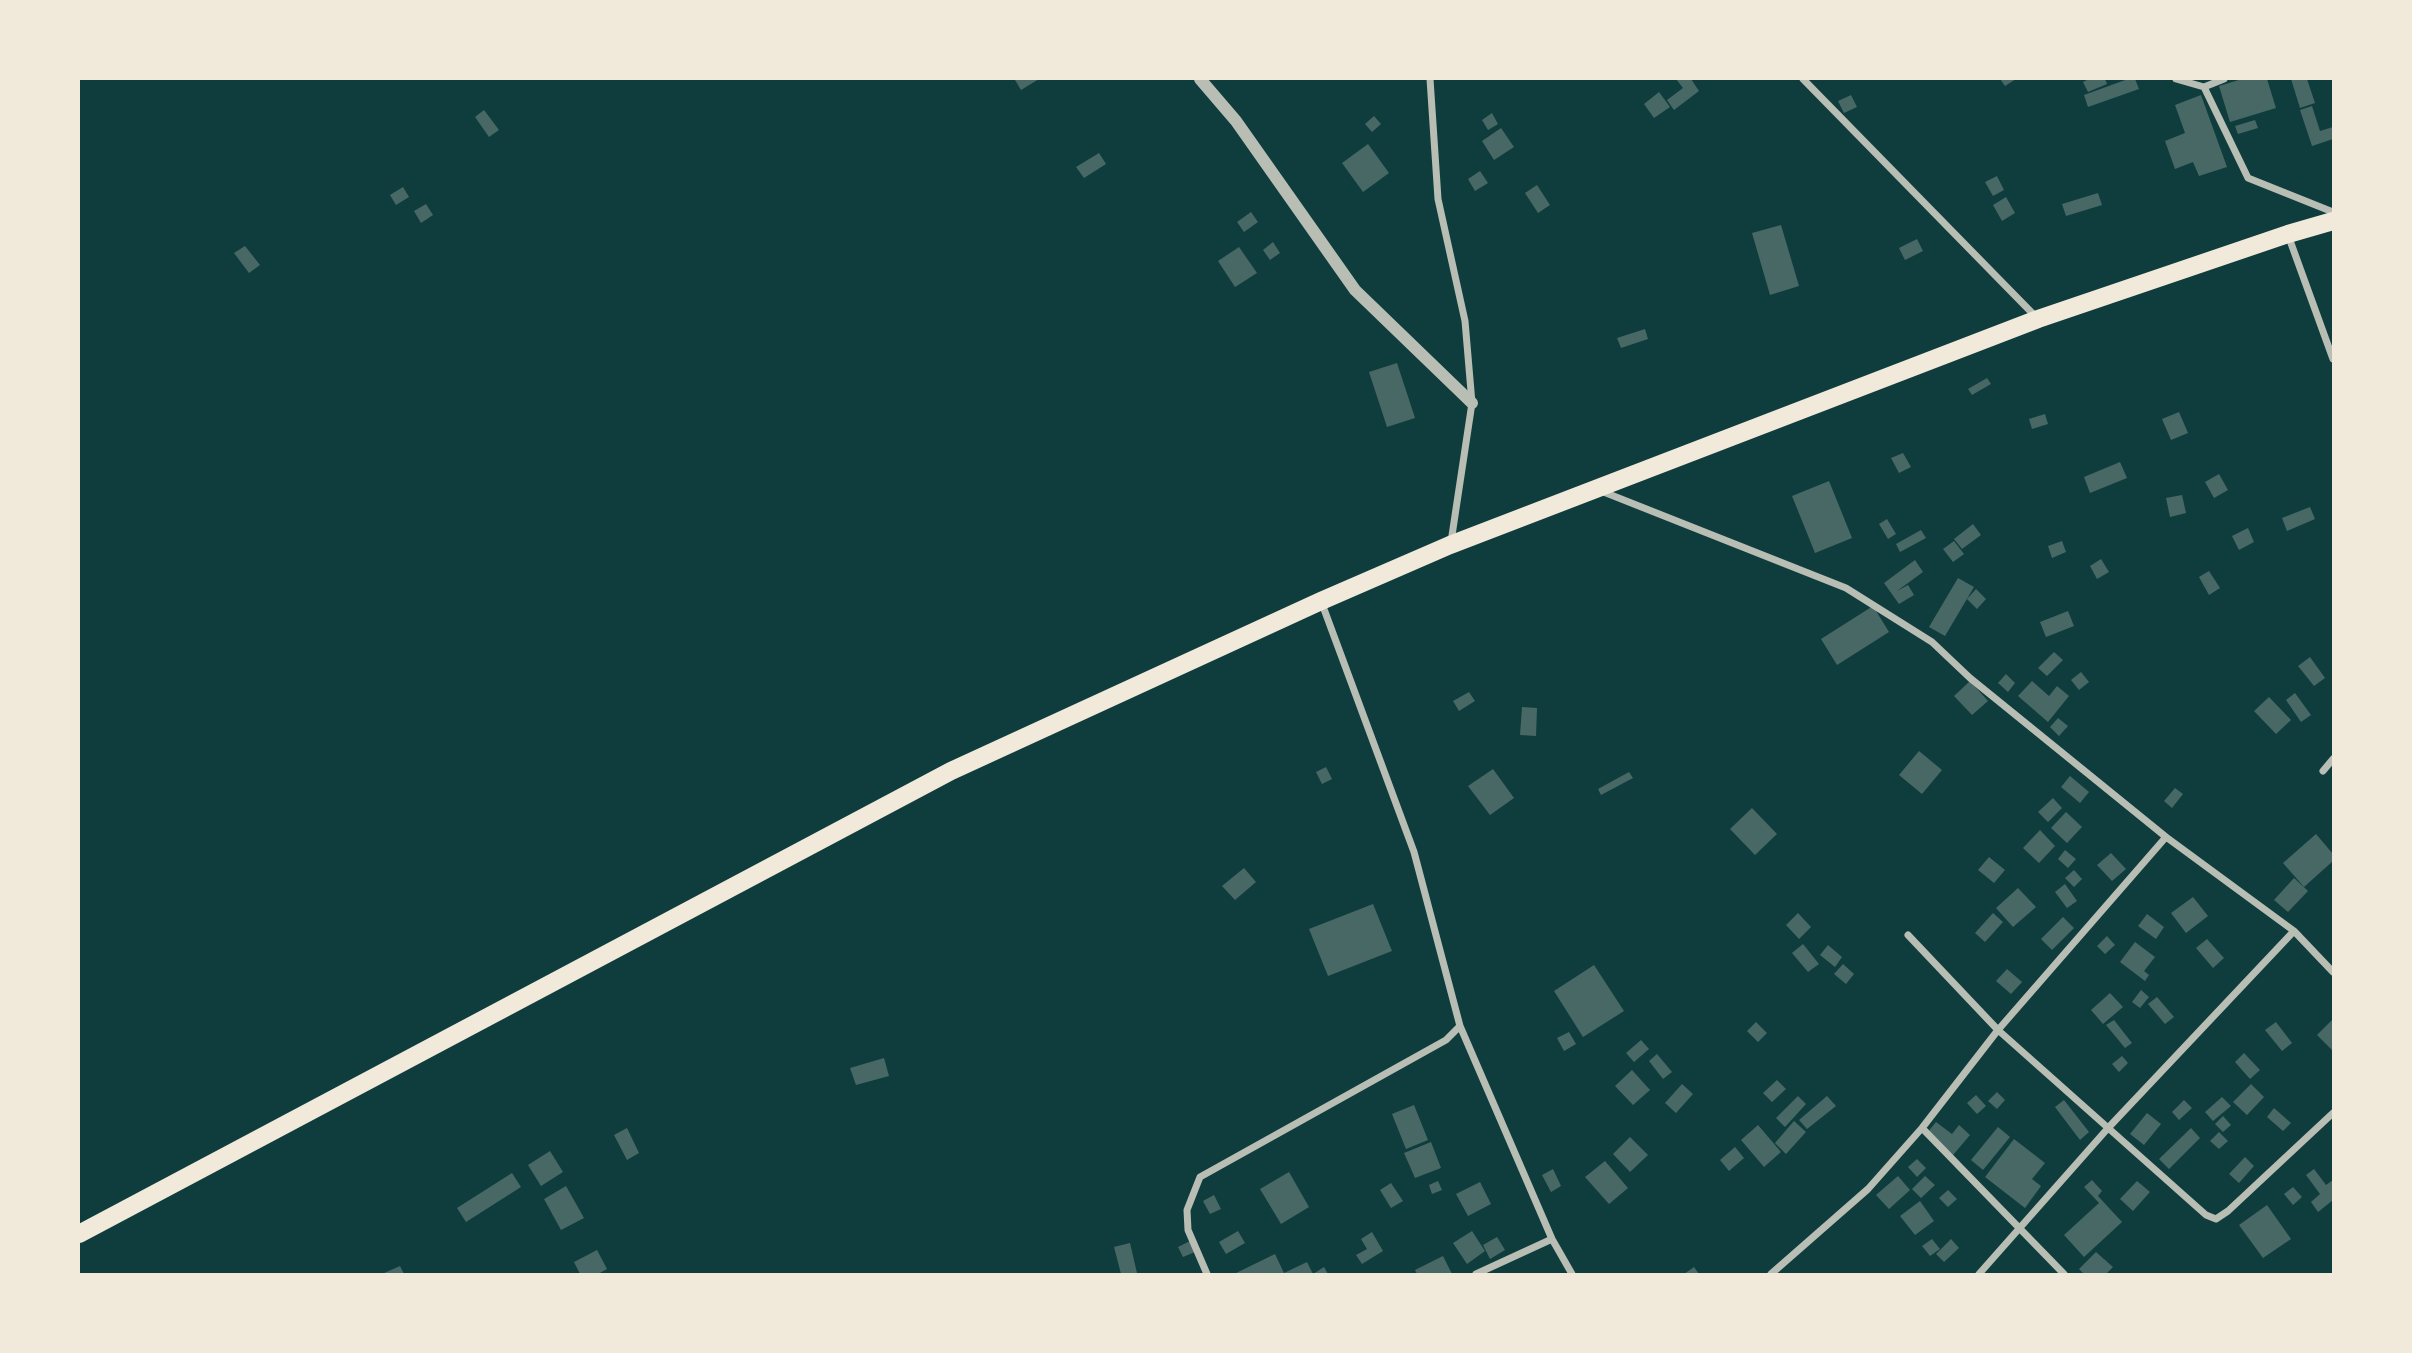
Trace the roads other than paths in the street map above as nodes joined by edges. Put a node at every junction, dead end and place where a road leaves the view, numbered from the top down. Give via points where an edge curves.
1 (1200, 79) edge
2 (1430, 79) edge
3 (1803, 79) edge
4 (2176, 79) edge
5 (2224, 79) edge
6 (2204, 87) junction
7 (2333, 212) edge
8 (2333, 220) edge
9 (2288, 234) junction
10 (2038, 319) junction
11 (2333, 359) edge
12 (1472, 403) junction
13 (1596, 489) junction
14 (1450, 545) junction
15 (1321, 601) junction
16 (2333, 759) edge
17 (2323, 771) dead end
18 (2165, 836) junction
19 (2294, 931) junction
20 (1909, 935) dead end
21 (2333, 972) edge
22 (1460, 1026) junction
23 (1998, 1030) junction
24 (2333, 1113) edge
25 (2109, 1127) junction
26 (1922, 1128) junction
27 (2017, 1228) junction
28 (79, 1234) edge
29 (1552, 1239) junction
30 (1208, 1274) edge
31 (1476, 1274) edge
32 (1572, 1274) edge
33 (1771, 1274) edge
34 (1979, 1274) edge
35 (2064, 1274) edge

1 - 12 street via 1236,121 1355,290
2 - 12 street via 1438,199 1465,321
3 - 10 street
4 - 6 street
5 - 6 street
6 - 7 street via 2248,178
8 - 9 main road
9 - 10 main road
9 - 11 street
10 - 13 main road
12 - 14 street
13 - 14 main road
13 - 18 street via 1846,587 1931,642
14 - 15 main road
15 - 22 street via 1414,852
15 - 28 main road via 951,771
16 - 17 street
18 - 19 street
18 - 23 street
19 - 21 street
19 - 25 street
20 - 23 street
22 - 29 street
22 - 30 street via 1446,1040 1199,1177 1187,1210 1188,1230
23 - 25 street
23 - 26 street
24 - 25 street via 2216,1219
25 - 27 street
26 - 27 street
26 - 33 street via 1868,1189
27 - 34 street
27 - 35 street
29 - 31 street
29 - 32 street

